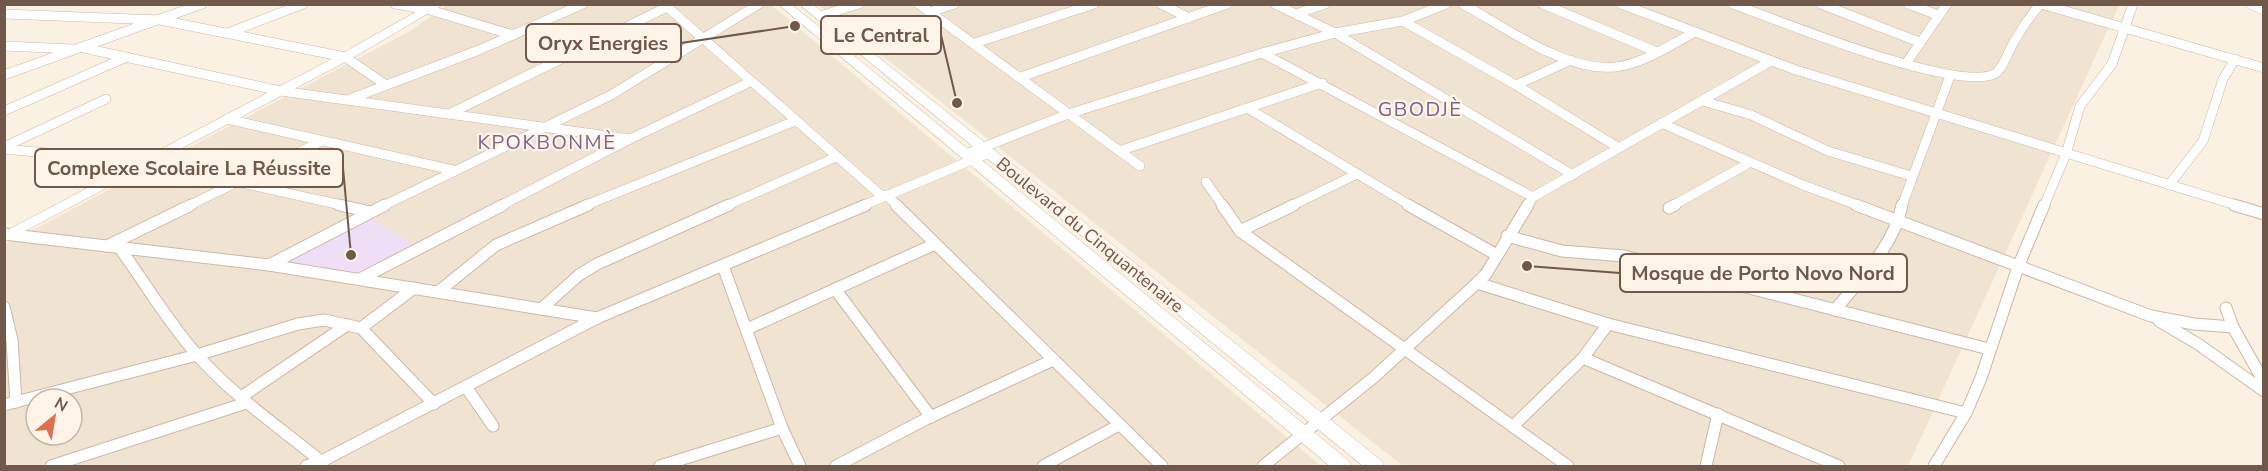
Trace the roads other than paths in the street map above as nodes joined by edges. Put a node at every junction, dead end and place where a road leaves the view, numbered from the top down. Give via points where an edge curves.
1 (202, 4) edge
2 (303, 4) edge
3 (395, 4) edge
4 (557, 4) edge
5 (584, 4) edge
6 (759, 4) edge
7 (783, 4) edge
8 (804, 4) edge
9 (859, 4) edge
10 (920, 4) edge
11 (954, 4) edge
12 (1094, 4) edge
13 (1161, 4) edge
14 (1227, 4) edge
15 (1275, 4) edge
16 (1325, 4) edge
17 (1446, 4) edge
18 (1463, 4) edge
19 (1543, 4) edge
20 (1621, 4) edge
21 (1733, 4) edge
22 (1821, 4) edge
23 (1908, 4) edge
24 (1947, 4) edge
25 (2041, 4) edge
26 (2133, 4) edge
27 (2250, 4) edge
28 (665, 6) edge
29 (434, 7) edge
30 (572, 9) junction
31 (2264, 10) edge
32 (930, 12) junction
33 (4, 14) edge
34 (1296, 14) junction
35 (1938, 15) junction
36 (820, 16) junction
37 (1188, 18) junction
38 (160, 20) junction
39 (1403, 21) junction
40 (2127, 27) junction
41 (1695, 32) junction
42 (226, 33) junction
43 (1335, 33) junction
44 (513, 35) junction
45 (701, 39) junction
46 (1919, 42) junction
47 (975, 43) junction
48 (4, 46) edge
49 (82, 48) junction
50 (1262, 52) junction
51 (1657, 52) junction
52 (127, 57) junction
53 (345, 57) junction
54 (2235, 59) junction
55 (1571, 60) junction
56 (1771, 61) junction
57 (1907, 63) junction
58 (2264, 68) edge
59 (4, 75) edge
60 (1950, 76) junction
61 (1022, 77) junction
62 (750, 82) junction
63 (1322, 83) junction
64 (386, 85) junction
65 (1516, 85) junction
66 (281, 91) junction
67 (106, 99) dead end
68 (348, 100) junction
69 (1703, 101) junction
70 (1249, 109) junction
71 (4, 111) edge
72 (1936, 113) junction
73 (448, 114) junction
74 (1068, 114) junction
75 (227, 119) junction
76 (795, 121) junction
77 (1661, 123) junction
78 (546, 128) junction
79 (630, 139) junction
80 (322, 141) junction
81 (4, 148) edge
82 (1619, 148) junction
83 (1119, 151) junction
84 (977, 154) junction
85 (2066, 154) junction
86 (836, 157) junction
87 (144, 162) junction
88 (1749, 163) junction
89 (1140, 166) dead end
90 (453, 170) junction
91 (1354, 175) junction
92 (1573, 175) junction
93 (1911, 176) junction
94 (237, 182) junction
95 (1206, 182) dead end
96 (2169, 185) junction
97 (884, 196) junction
98 (1533, 196) junction
99 (1669, 208) dead end
100 (371, 212) junction
101 (2264, 214) edge
102 (1899, 221) junction
103 (1240, 231) junction
104 (6, 235) edge
105 (1507, 237) junction
106 (935, 244) junction
107 (106, 246) junction
108 (119, 247) junction
109 (1497, 255) junction
110 (269, 265) junction
111 (723, 266) junction
112 (2018, 267) junction
113 (360, 279) junction
114 (1478, 283) junction
115 (414, 288) junction
116 (835, 289) junction
117 (438, 292) junction
118 (4, 307) edge
119 (2226, 308) dead end
120 (541, 309) junction
121 (1835, 310) junction
122 (2151, 316) junction
123 (597, 318) junction
124 (1608, 324) junction
125 (347, 325) junction
126 (2233, 327) junction
127 (361, 328) junction
128 (747, 329) junction
129 (8, 341) edge
130 (1989, 349) junction
131 (1406, 350) junction
132 (197, 355) junction
133 (1583, 358) junction
134 (1053, 360) junction
135 (2264, 382) edge
136 (466, 387) junction
137 (2264, 391) edge
138 (244, 400) junction
139 (10, 404) edge
140 (434, 404) junction
141 (1966, 413) junction
142 (1718, 414) junction
143 (931, 417) junction
144 (1321, 422) junction
145 (1119, 425) junction
146 (493, 426) dead end
147 (1513, 426) junction
148 (782, 428) junction
149 (1304, 436) junction
150 (680, 463) edge
151 (324, 464) edge
152 (51, 466) edge
153 (306, 466) edge
154 (660, 466) edge
155 (800, 466) edge
156 (836, 466) edge
157 (1043, 466) edge
158 (1162, 466) edge
159 (1263, 466) edge
160 (1342, 466) edge
161 (1375, 466) edge
162 (1568, 466) edge
163 (1706, 466) edge
164 (1839, 466) edge
165 (1934, 466) edge

1 - 38 street
2 - 42 street
3 - 29 street
4 - 30 street
5 - 30 street
6 - 45 street
7 - 84 main road, Boulevard du Cinquantenaire
8 - 36 main road, Boulevard du Cinquantenaire
9 - 36 street
10 - 32 street
11 - 32 street
12 - 47 street
13 - 37 street
14 - 37 street
15 - 34 street
16 - 34 street
17 - 39 street
18 - 55 street
19 - 51 street
20 - 41 street
21 - 57 street
22 - 46 street
23 - 35 street
24 - 35 street
25 - 40 street
25 - 60 street via 2018,31 1994,75
26 - 40 street
27 - 31 street
28 - 45 street
28 - 73 street
29 - 44 street
29 - 53 main road
30 - 44 street
32 - 47 street
33 - 38 street
34 - 43 street
35 - 46 street
36 - 84 main road, Boulevard du Cinquantenaire
37 - 61 street
38 - 42 street
38 - 49 street
39 - 43 street
39 - 65 street
40 - 54 street
40 - 85 street via 2112,64 2080,106
41 - 51 street
41 - 56 street
42 - 53 street
43 - 50 street
43 - 92 street
44 - 64 street
45 - 62 street
45 - 78 street via 611,95
46 - 57 street
47 - 61 street
48 - 49 street
49 - 52 street
49 - 59 street
50 - 63 street
50 - 74 street
51 - 55 street via 1616,67 1596,67
52 - 66 street
52 - 71 street
53 - 64 street
53 - 66 main road
54 - 58 street
54 - 96 street via 2223,79 2203,141
55 - 65 street
56 - 69 street
56 - 72 street
57 - 60 street
60 - 72 street
61 - 74 street
62 - 76 street
62 - 79 street
63 - 70 street
63 - 98 street
64 - 68 street
65 - 82 street
66 - 68 street
66 - 75 main road
67 - 81 street
68 - 73 street
69 - 77 street
69 - 93 street via 1751,115 1828,152
70 - 83 street
70 - 91 street
72 - 85 street
72 - 93 street
73 - 78 street
74 - 83 street
74 - 84 street
75 - 80 street
75 - 87 main road
76 - 86 street
76 - 117 street via 523,231 496,245
77 - 82 street
77 - 88 street
78 - 79 street
78 - 90 street
79 - 113 street
80 - 90 street
80 - 94 street
81 - 87 street
82 - 92 street
83 - 89 street
84 - 97 street
84 - 144 main road, Boulevard du Cinquantenaire
84 - 149 main road, Boulevard du Cinquantenaire
85 - 96 street
85 - 112 street
86 - 97 street
86 - 120 street via 604,260 579,275
87 - 104 main road
88 - 99 street
88 - 102 street
90 - 100 street
91 - 103 street
91 - 109 street
92 - 98 street
93 - 102 street
94 - 100 street
94 - 107 street
95 - 103 street
96 - 101 street
97 - 106 street
97 - 111 street
98 - 105 street
100 - 110 street
102 - 112 street
102 - 121 street via 1889,242
103 - 131 street
104 - 107 street
105 - 109 street
105 - 121 street via 1562,250 1624,256
106 - 116 street
106 - 134 street
107 - 108 street
108 - 110 street
108 - 132 street
109 - 114 street
110 - 113 street
111 - 123 street
111 - 128 street
112 - 122 street
112 - 130 street
113 - 115 street
114 - 124 street
114 - 131 street
115 - 117 street
115 - 127 street
116 - 128 street
116 - 143 street
117 - 120 street
118 - 129 street
119 - 126 street
120 - 123 street
121 - 130 street
122 - 126 street
122 - 137 street
123 - 136 street
124 - 133 street
124 - 141 street
125 - 127 street
125 - 132 street via 324,320 298,324
125 - 138 street
126 - 135 street
127 - 140 street
128 - 148 street
129 - 139 street
130 - 141 street
131 - 144 street
131 - 147 street
132 - 138 street
132 - 139 street
133 - 142 street
133 - 147 street
134 - 143 street
134 - 145 street
136 - 140 street
136 - 146 street
138 - 151 street
138 - 152 street
140 - 151 street
141 - 165 street
142 - 163 street
142 - 164 street
143 - 156 street
144 - 149 street
144 - 161 main road, Boulevard du Cinquantenaire
145 - 157 street
145 - 158 street
147 - 162 street
148 - 150 street
148 - 155 street
149 - 159 street
149 - 160 main road, Boulevard du Cinquantenaire
150 - 154 street
151 - 153 street

